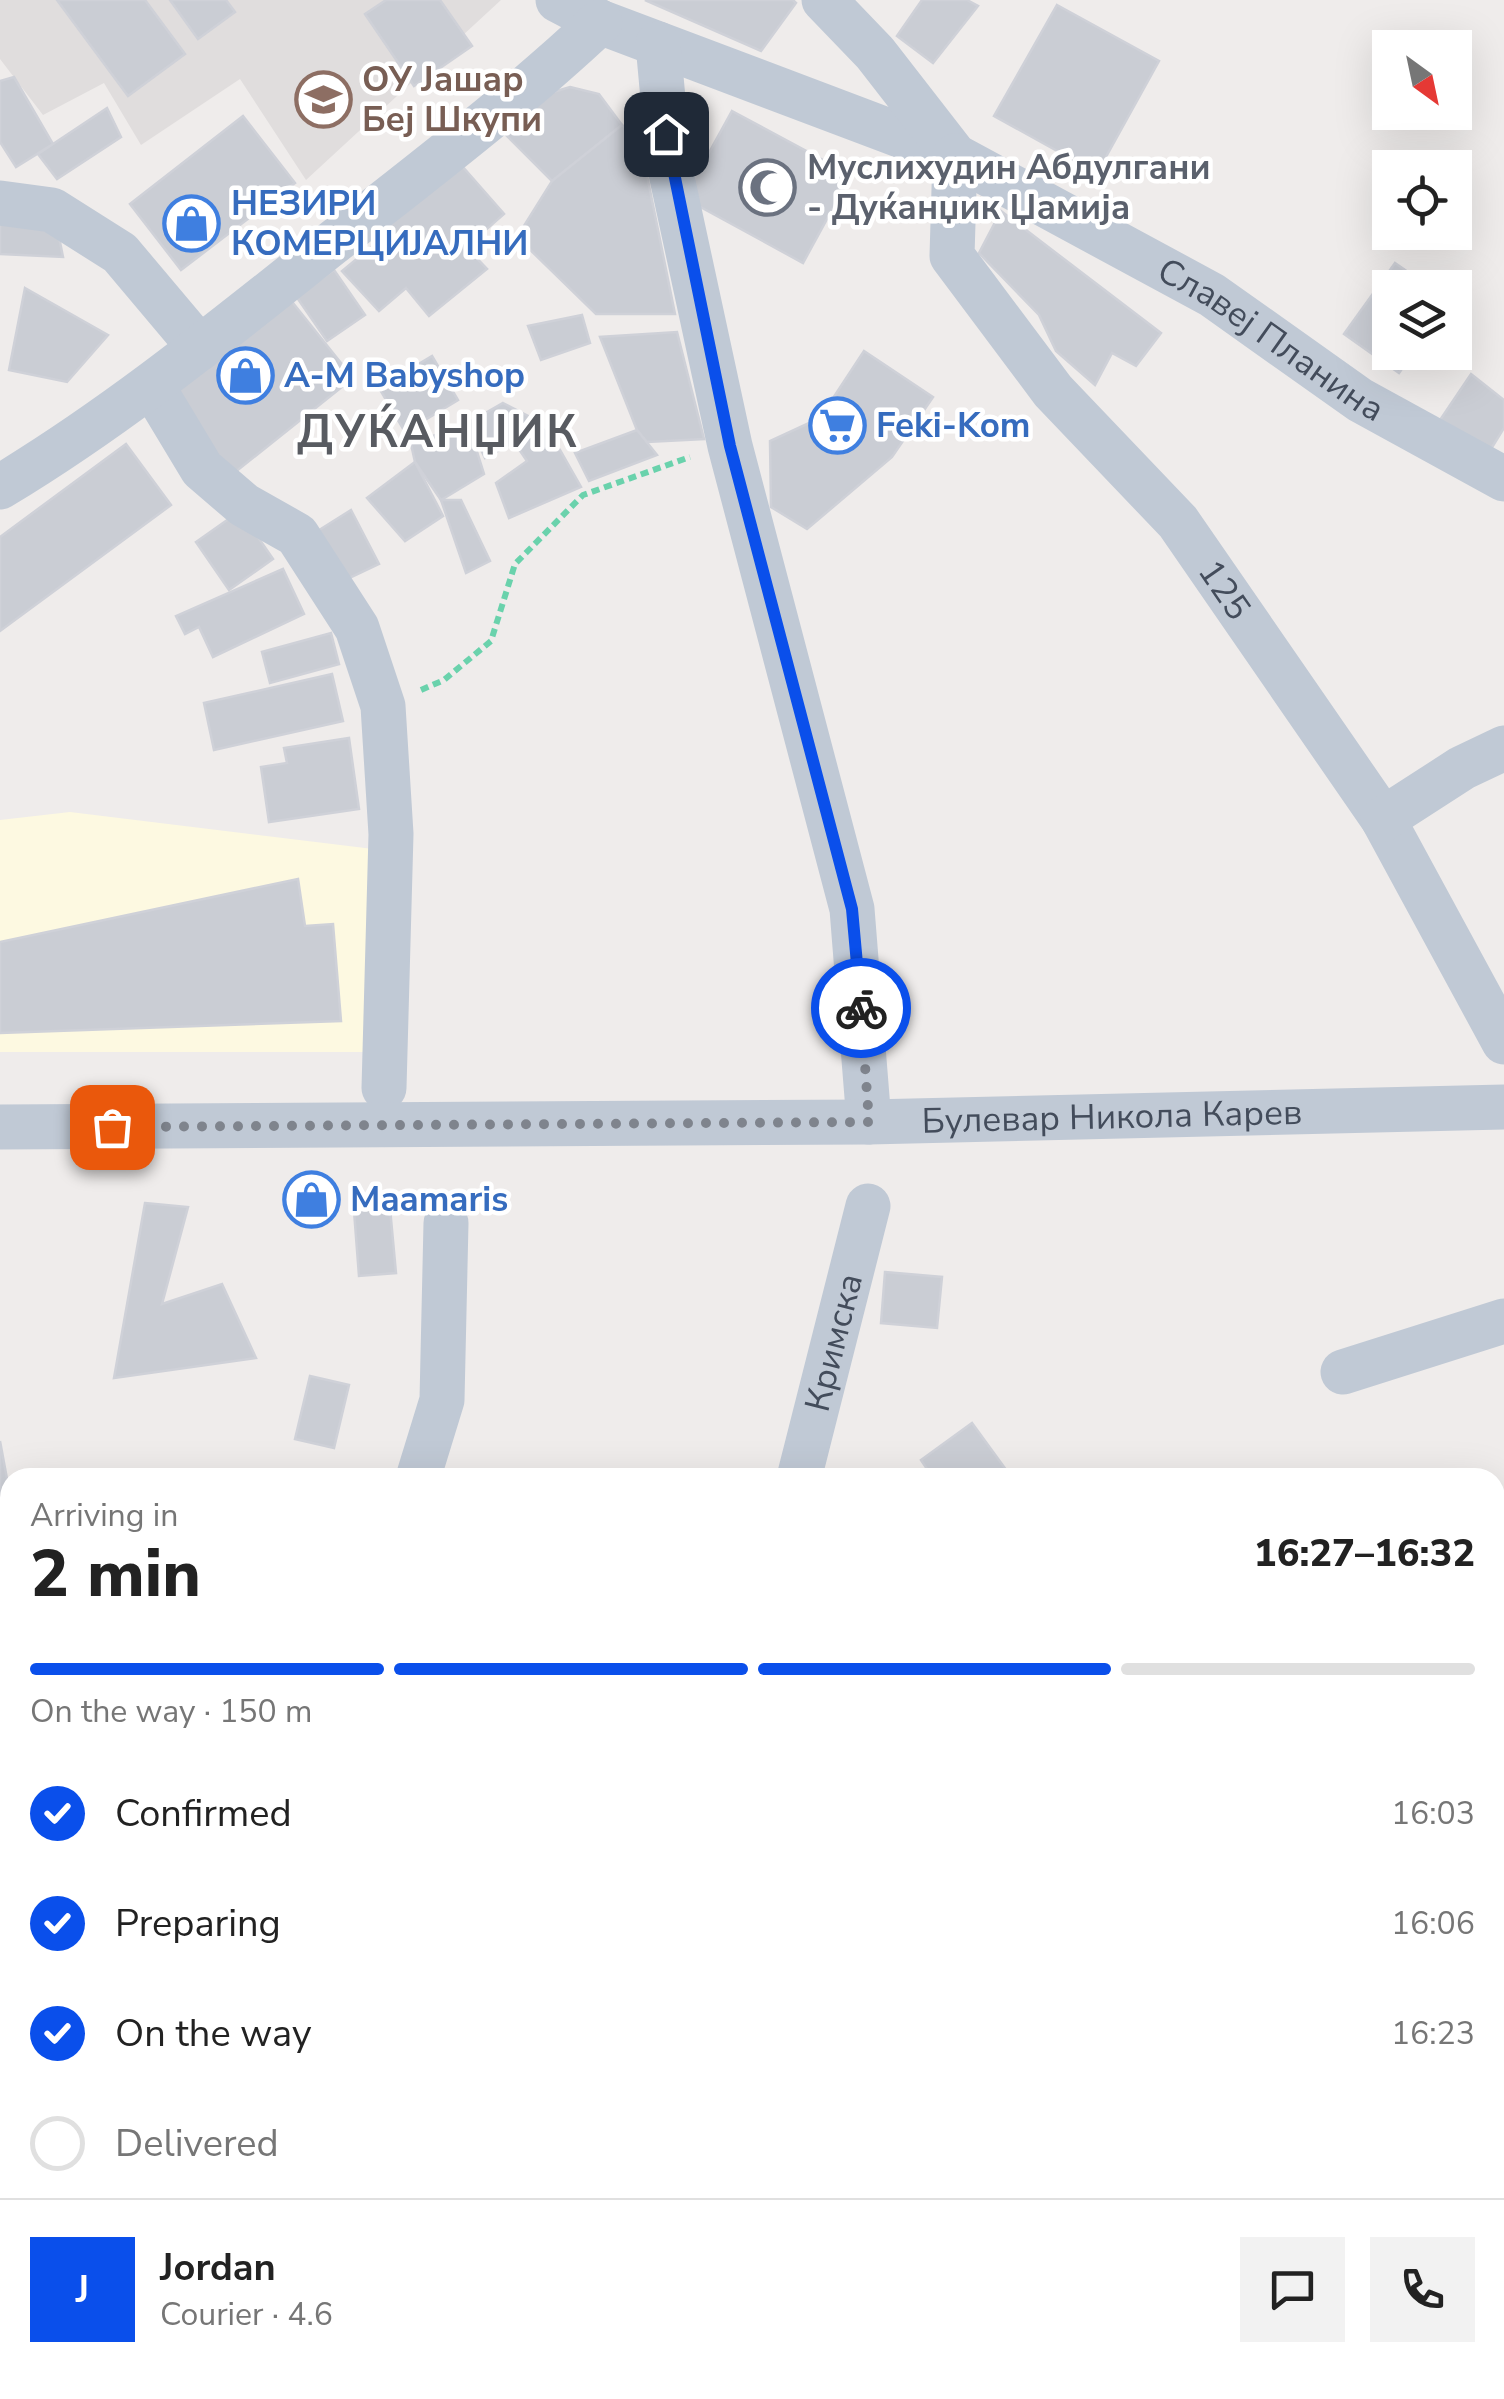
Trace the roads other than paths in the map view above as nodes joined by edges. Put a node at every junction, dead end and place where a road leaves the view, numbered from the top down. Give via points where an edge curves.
1 (558, 0) edge
2 (824, 0) edge
3 (600, 22) junction
4 (658, 44) junction
5 (956, 156) junction
6 (0, 203) edge
7 (200, 348) junction
8 (152, 386) junction
9 (1504, 480) edge
10 (0, 487) edge
11 (1504, 748) edge
12 (1383, 819) junction
13 (1504, 1042) edge
14 (384, 1088) dead end
15 (1504, 1107) edge
16 (869, 1122) junction
17 (0, 1127) edge
18 (868, 1206) dead end
19 (446, 1223) dead end
20 (1504, 1322) edge
21 (1343, 1372) dead end
22 (421, 1468) edge
23 (801, 1468) edge

1 - 3 street
2 - 5 street, Славеј Планина via 876,53
3 - 4 street
3 - 7 street via 538,80
4 - 5 street
4 - 16 street via 669,164 730,446 852,909
5 - 9 street, Славеј Планина via 1212,295 1360,400
5 - 12 street, 125 via 952,256 1052,391 1178,522
6 - 7 street via 52,210 120,253
7 - 8 street
8 - 10 street
8 - 14 street via 202,469 244,505 297,535 357,628 383,706 391,834
11 - 12 street
12 - 13 street, 125
15 - 16 street, Булевар Никола Карев
16 - 17 street, Булевар Никола Карев
18 - 23 street, Кримска
19 - 22 street via 442,1400
20 - 21 street

